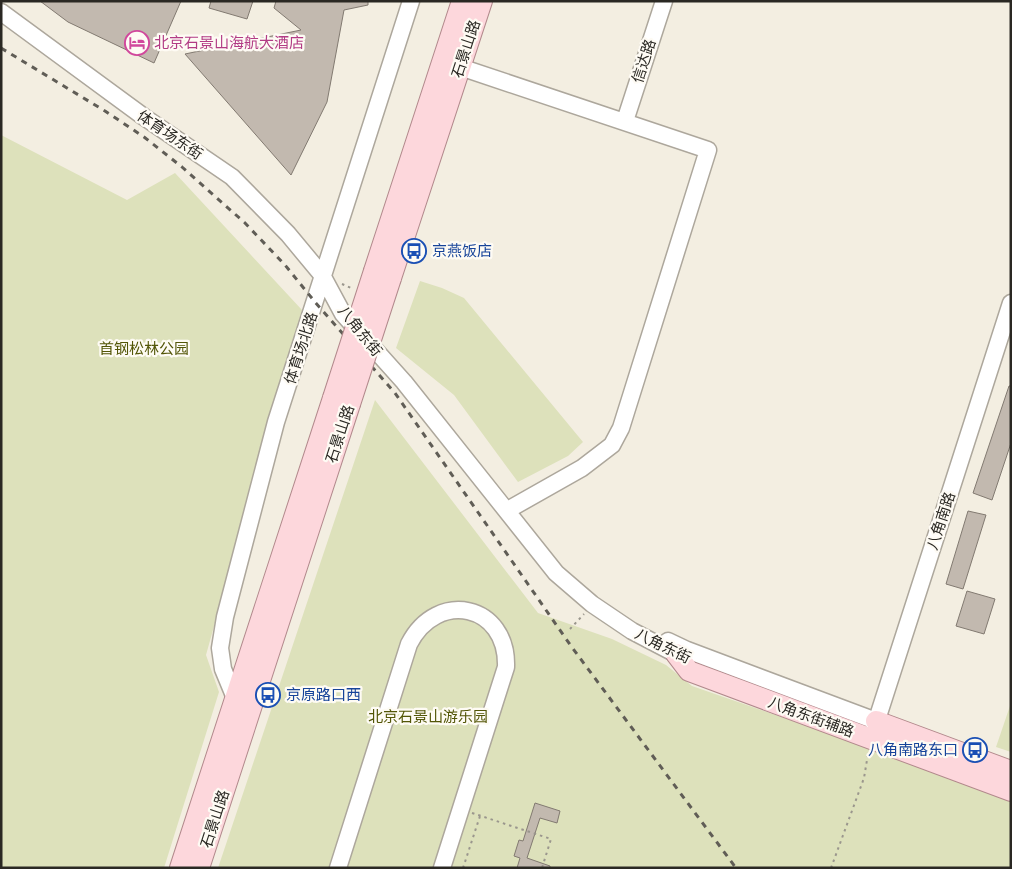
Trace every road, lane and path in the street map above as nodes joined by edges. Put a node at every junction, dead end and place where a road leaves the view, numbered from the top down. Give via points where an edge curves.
1 (411, 1) edge
2 (462, 1) edge
3 (482, 1) edge
4 (664, 1) edge
5 (1, 12) edge
6 (460, 67) junction
7 (625, 121) junction
8 (382, 274) junction
9 (322, 275) junction
10 (342, 284) dead end
11 (356, 290) dead end
12 (1011, 303) edge
13 (404, 382) junction
14 (341, 401) junction
15 (514, 507) junction
16 (585, 614) dead end
17 (570, 629) dead end
18 (676, 654) joint
19 (235, 698) junction
20 (873, 730) junction
21 (1011, 771) edge
22 (1011, 782) edge
23 (1011, 792) edge
24 (460, 809) junction
25 (480, 816) junction
26 (180, 868) edge
27 (199, 868) edge
28 (338, 868) edge
29 (442, 868) edge
30 (463, 868) edge
31 (542, 868) edge
32 (831, 868) edge

1 - 9 street, 体育场北路
2 - 8 main road, 石景山路
3 - 6 main road, 石景山路
4 - 7 street, 信达路
5 - 9 street, 体育场东街 via 232,177 288,234
6 - 7 street
6 - 8 main road, 石景山路
7 - 15 street via 708,150 622,428 612,445 582,468
8 - 14 main road, 石景山路, bridge
9 - 13 street, 八角东街 via 343,314
9 - 19 street, 体育场北路 via 276,422 225,617 220,648 223,669
10 - 11 path
12 - 20 street, 八角南路
13 - 15 street, 八角东街 via 435,405
13 - 18 street, 八角东街 via 556,573 624,626
14 - 19 main road, 石景山路
14 - 27 main road, 石景山路
15 - 20 street, 八角东街 via 560,564 597,597 650,632
16 - 17 path
18 - 20 main road, 八角东街
19 - 26 main road, 石景山路
20 - 21 main road, 八角东街
20 - 22 main road, 八角东街
20 - 23 main road, 八角东街辅路
20 - 32 path via 864,778
24 - 25 path
24 - 28 street via 506,667 506,656 495,628 484,618 468,611 453,610 424,623 409,644
24 - 29 street
25 - 30 path
25 - 31 path via 551,839

